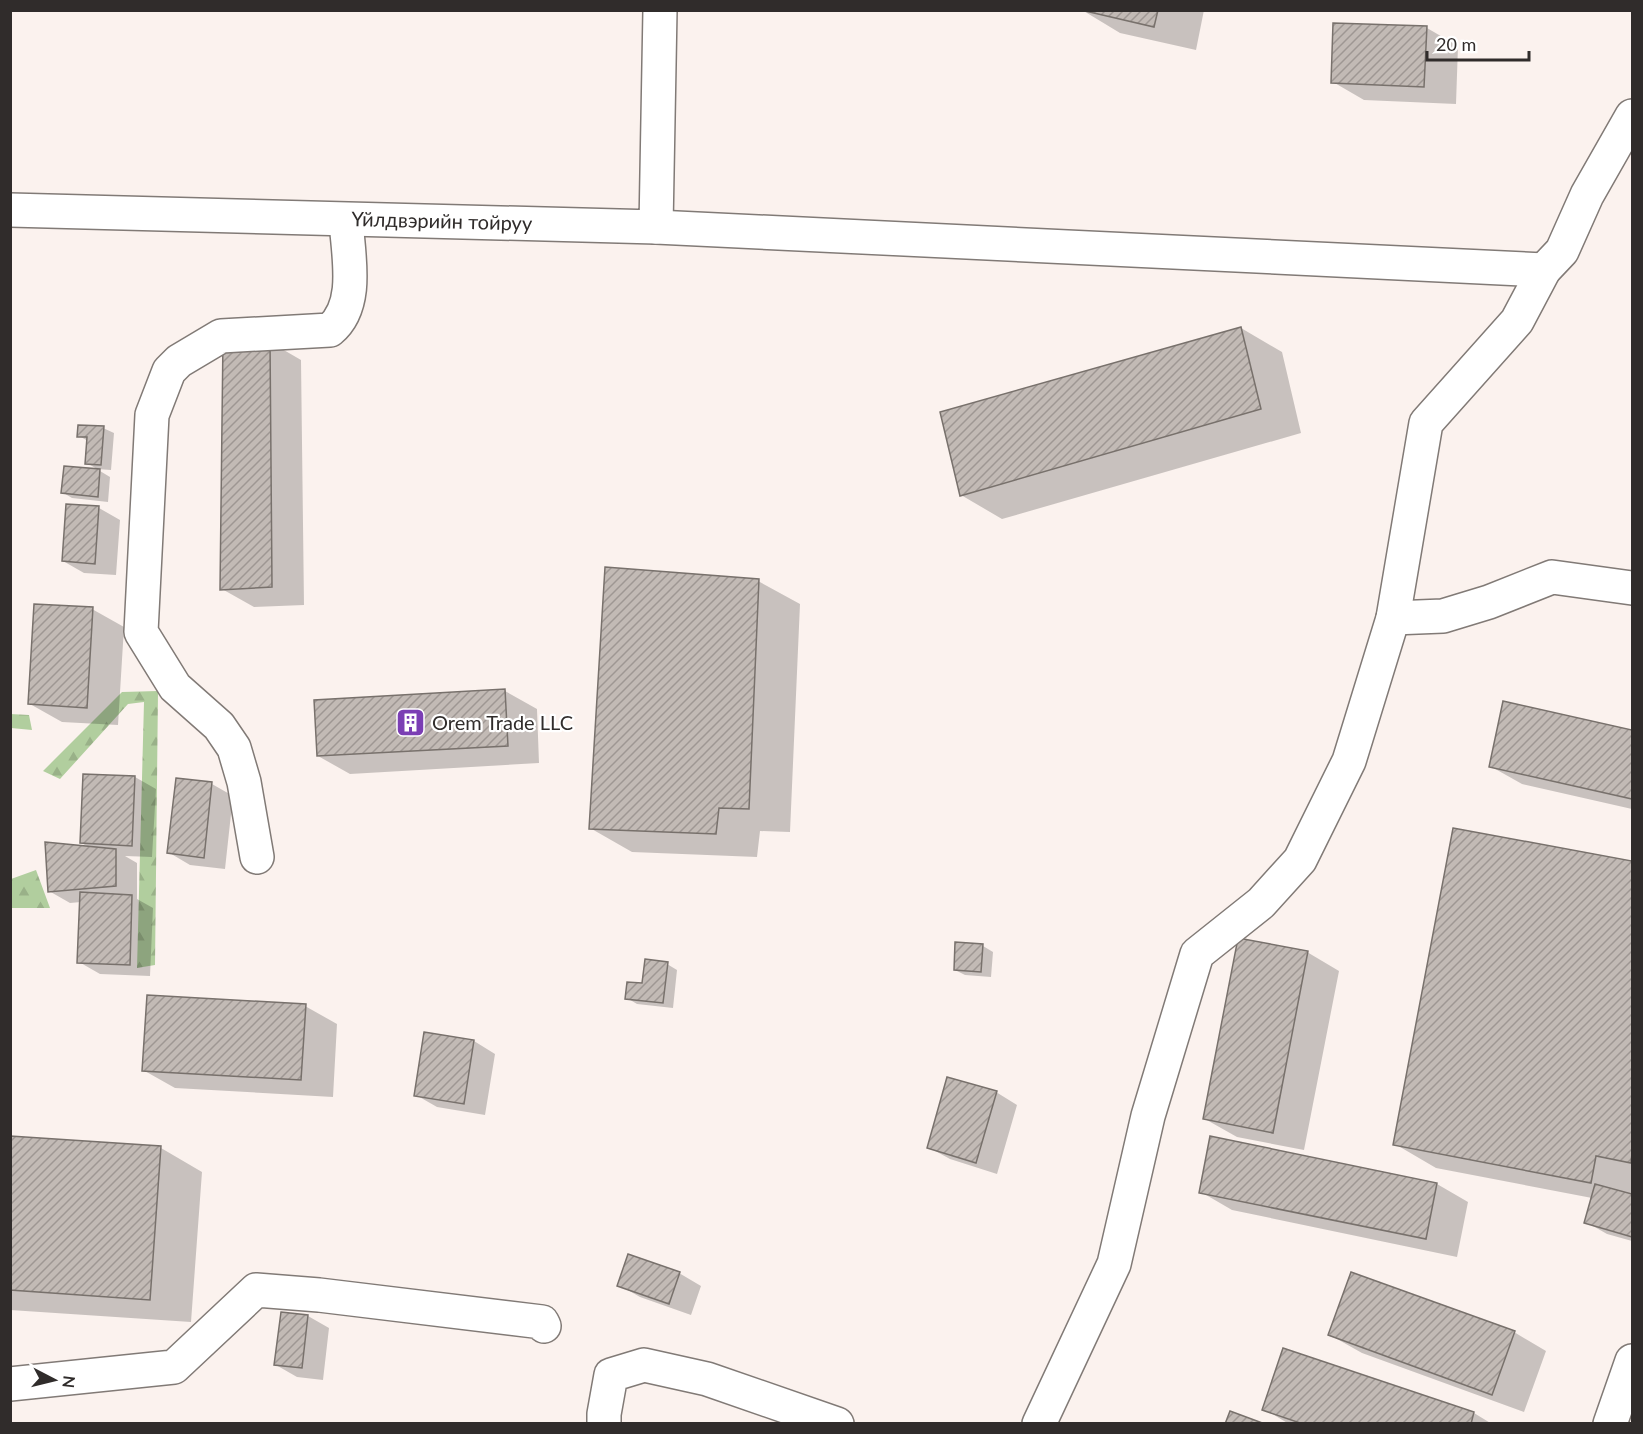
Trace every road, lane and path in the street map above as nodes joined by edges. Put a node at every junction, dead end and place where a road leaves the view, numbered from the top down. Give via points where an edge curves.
1 (660, 10) edge
2 (1632, 116) edge
3 (10, 210) edge
4 (346, 220) junction
5 (656, 227) junction
6 (1544, 270) junction
7 (1632, 588) edge
8 (1393, 618) junction
9 (257, 857) dead end
10 (544, 1326) dead end
11 (1632, 1361) edge
12 (10, 1384) edge
13 (604, 1424) edge
14 (837, 1424) edge
15 (1039, 1424) edge
16 (1610, 1424) edge

1 - 5 lane
2 - 6 lane via 1587,195 1562,251
3 - 4 lane, Үйлдвэрийн тойруу
4 - 5 lane, Үйлдвэрийн тойруу
4 - 9 lane via 350,292 340,322 330,330 221,336 169,371 152,415 141,632 175,687 219,726 234,748
5 - 6 lane, Үйлдвэрийн тойруу
6 - 8 lane via 1517,321 1426,423
7 - 8 lane via 1552,577 1443,616
8 - 15 lane via 1350,761 1300,860 1262,903 1197,954 1148,1116 1114,1264
10 - 12 lane via 542,1322 319,1294 256,1290 174,1367
11 - 16 lane
13 - 14 lane via 611,1376 644,1365 707,1379

